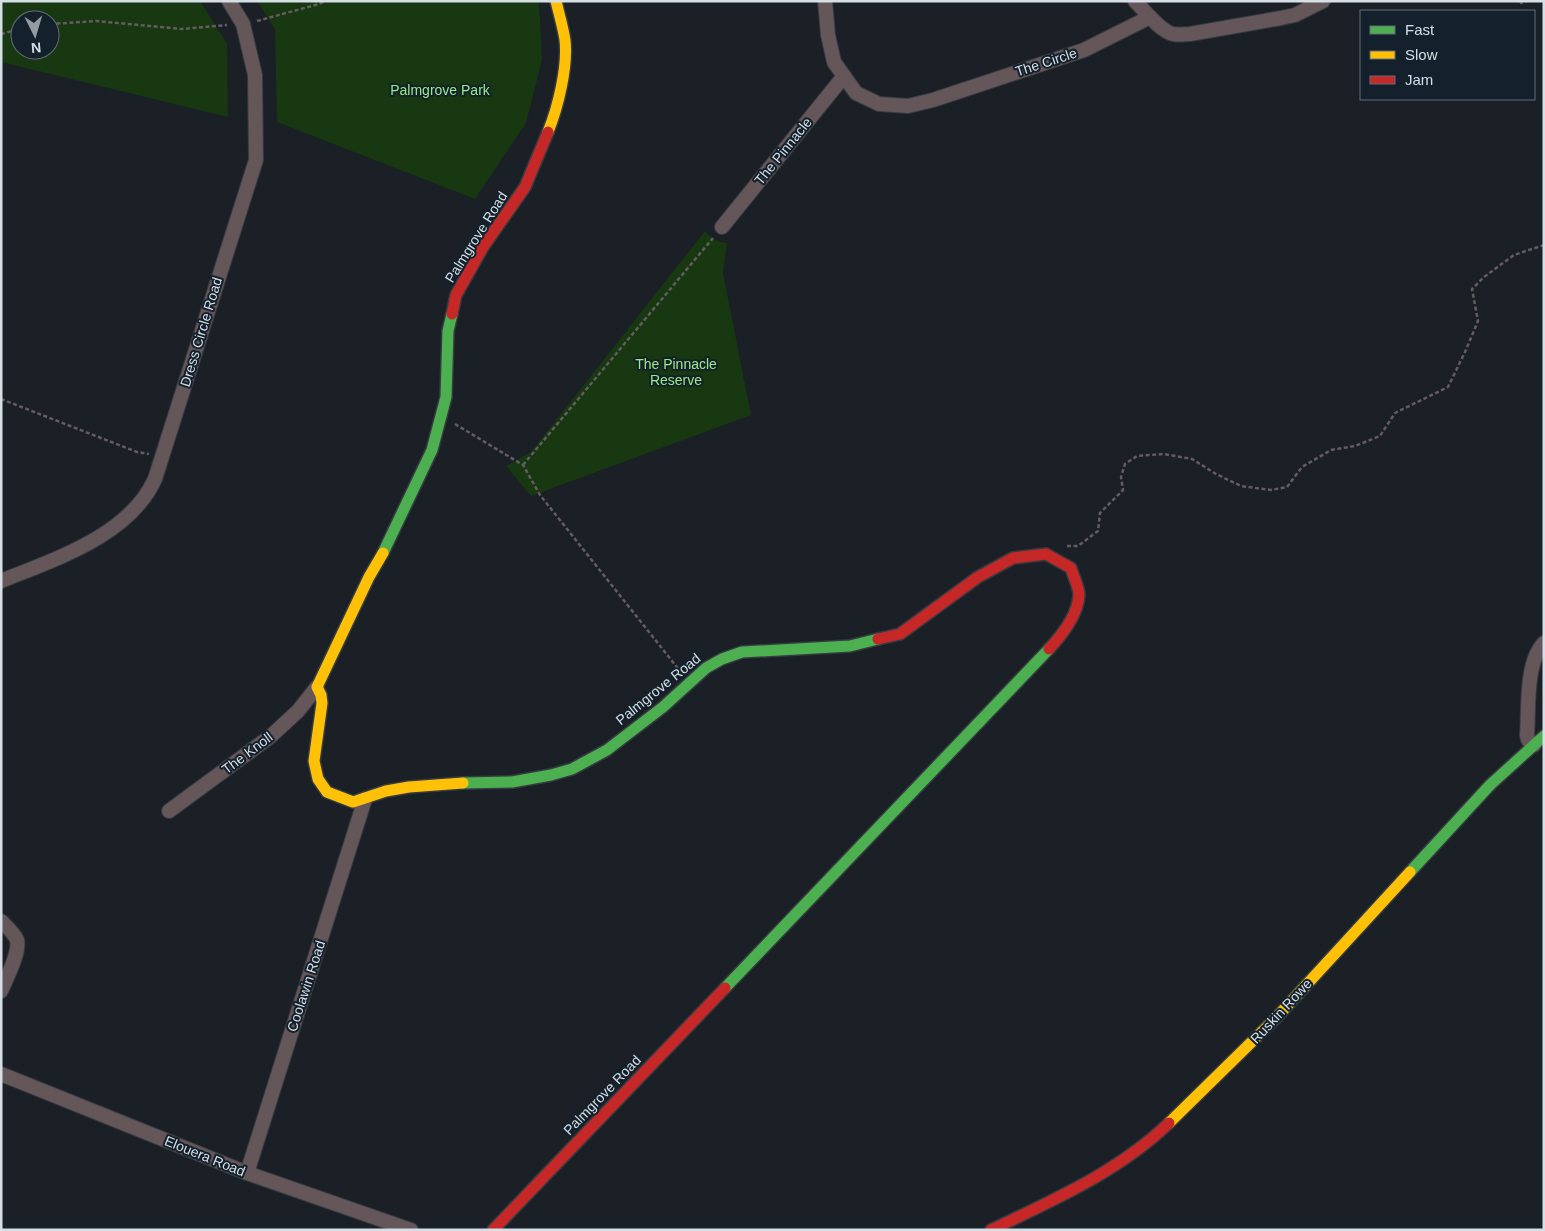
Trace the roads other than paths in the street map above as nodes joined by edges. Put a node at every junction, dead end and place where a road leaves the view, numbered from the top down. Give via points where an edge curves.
1 (229, 1) edge
2 (556, 1) edge
3 (825, 1) edge
4 (1135, 1) edge
5 (1323, 1) edge
6 (1150, 16) junction
7 (844, 76) junction
8 (722, 227) road end
9 (1, 581) edge
10 (1544, 644) edge
11 (317, 687) junction
12 (1539, 741) edge
13 (365, 799) junction
14 (170, 811) dead end
15 (1, 921) edge
16 (1, 991) edge
17 (1, 1074) edge
18 (247, 1173) junction
19 (411, 1230) edge
20 (493, 1230) edge
21 (991, 1230) edge

1 - 9 street, Dress Circle Road via 243,24 255,75 256,160 155,480 146,498 135,509 92,542
2 - 11 street, Palmgrove Road via 565,41 563,82 554,117 525,187 484,247 456,296 448,331 446,397 432,450
3 - 7 street, The Circle via 834,62
4 - 6 street
5 - 6 street via 1295,15 1190,34 1170,33
6 - 7 street, The Circle via 1084,50 908,106 879,104 856,93
7 - 8 street, The Pinnacle
10 - 12 street, Ruskin Rowe via 1533,660 1527,735 1528,740
11 - 13 street, Palmgrove Road via 322,695 314,761 318,779 326,792 353,802
11 - 14 street, The Knoll via 298,711 271,736
12 - 21 street, Ruskin Rowe via 1490,785 1276,1018 1148,1143 1082,1186
13 - 18 street, Coolawin Road
13 - 20 street, Palmgrove Road via 409,787 512,782 572,769 606,750 663,707 706,668 722,659 742,652 850,646 900,634 978,577 1012,558 1046,554 1071,568 1079,594 1072,620 1058,640
15 - 16 street via 17,941 16,954
17 - 18 street, Elouera Road
18 - 19 street, Elouera Road

